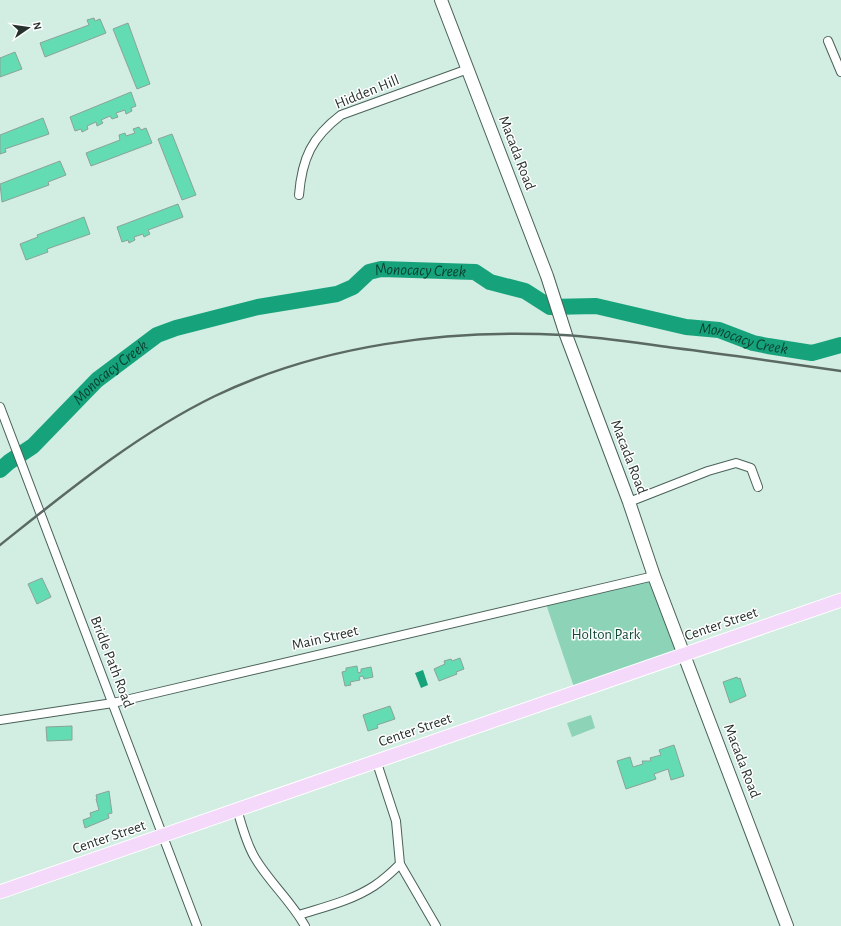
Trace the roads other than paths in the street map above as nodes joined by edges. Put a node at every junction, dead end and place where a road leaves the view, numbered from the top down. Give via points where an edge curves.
1 (441, 0) edge
2 (828, 41) dead end
3 (468, 69) junction
4 (841, 72) edge
5 (299, 195) dead end
6 (0, 408) edge
7 (758, 487) dead end
8 (629, 502) junction
9 (654, 576) junction
10 (841, 600) edge
11 (685, 654) junction
12 (113, 703) junction
13 (0, 720) edge
14 (376, 760) junction
15 (237, 809) junction
16 (162, 835) junction
17 (400, 864) junction
18 (0, 892) edge
19 (299, 915) junction
20 (197, 926) edge
21 (305, 926) edge
22 (436, 926) edge
23 (788, 926) edge

1 - 3 street, Macada Road
2 - 4 street
3 - 5 street, Hidden Hill via 341,115 329,124 303,164
3 - 8 street, Macada Road
6 - 12 street, Bridle Path Road
7 - 8 street via 751,468 736,463 708,471
8 - 9 street, Macada Road
9 - 11 street, Macada Road
9 - 12 street, Main Street
10 - 11 main road, Center Street
11 - 14 main road, Center Street
11 - 23 street, Macada Road
12 - 13 street, Main Street
12 - 16 street, Bridle Path Road
14 - 15 main road, Center Street
14 - 17 street via 396,821
15 - 16 main road, Center Street
15 - 19 street via 244,834 255,858
16 - 18 main road, Center Street
16 - 20 street, Bridle Path Road
17 - 19 street via 362,893
17 - 22 street
19 - 21 street

